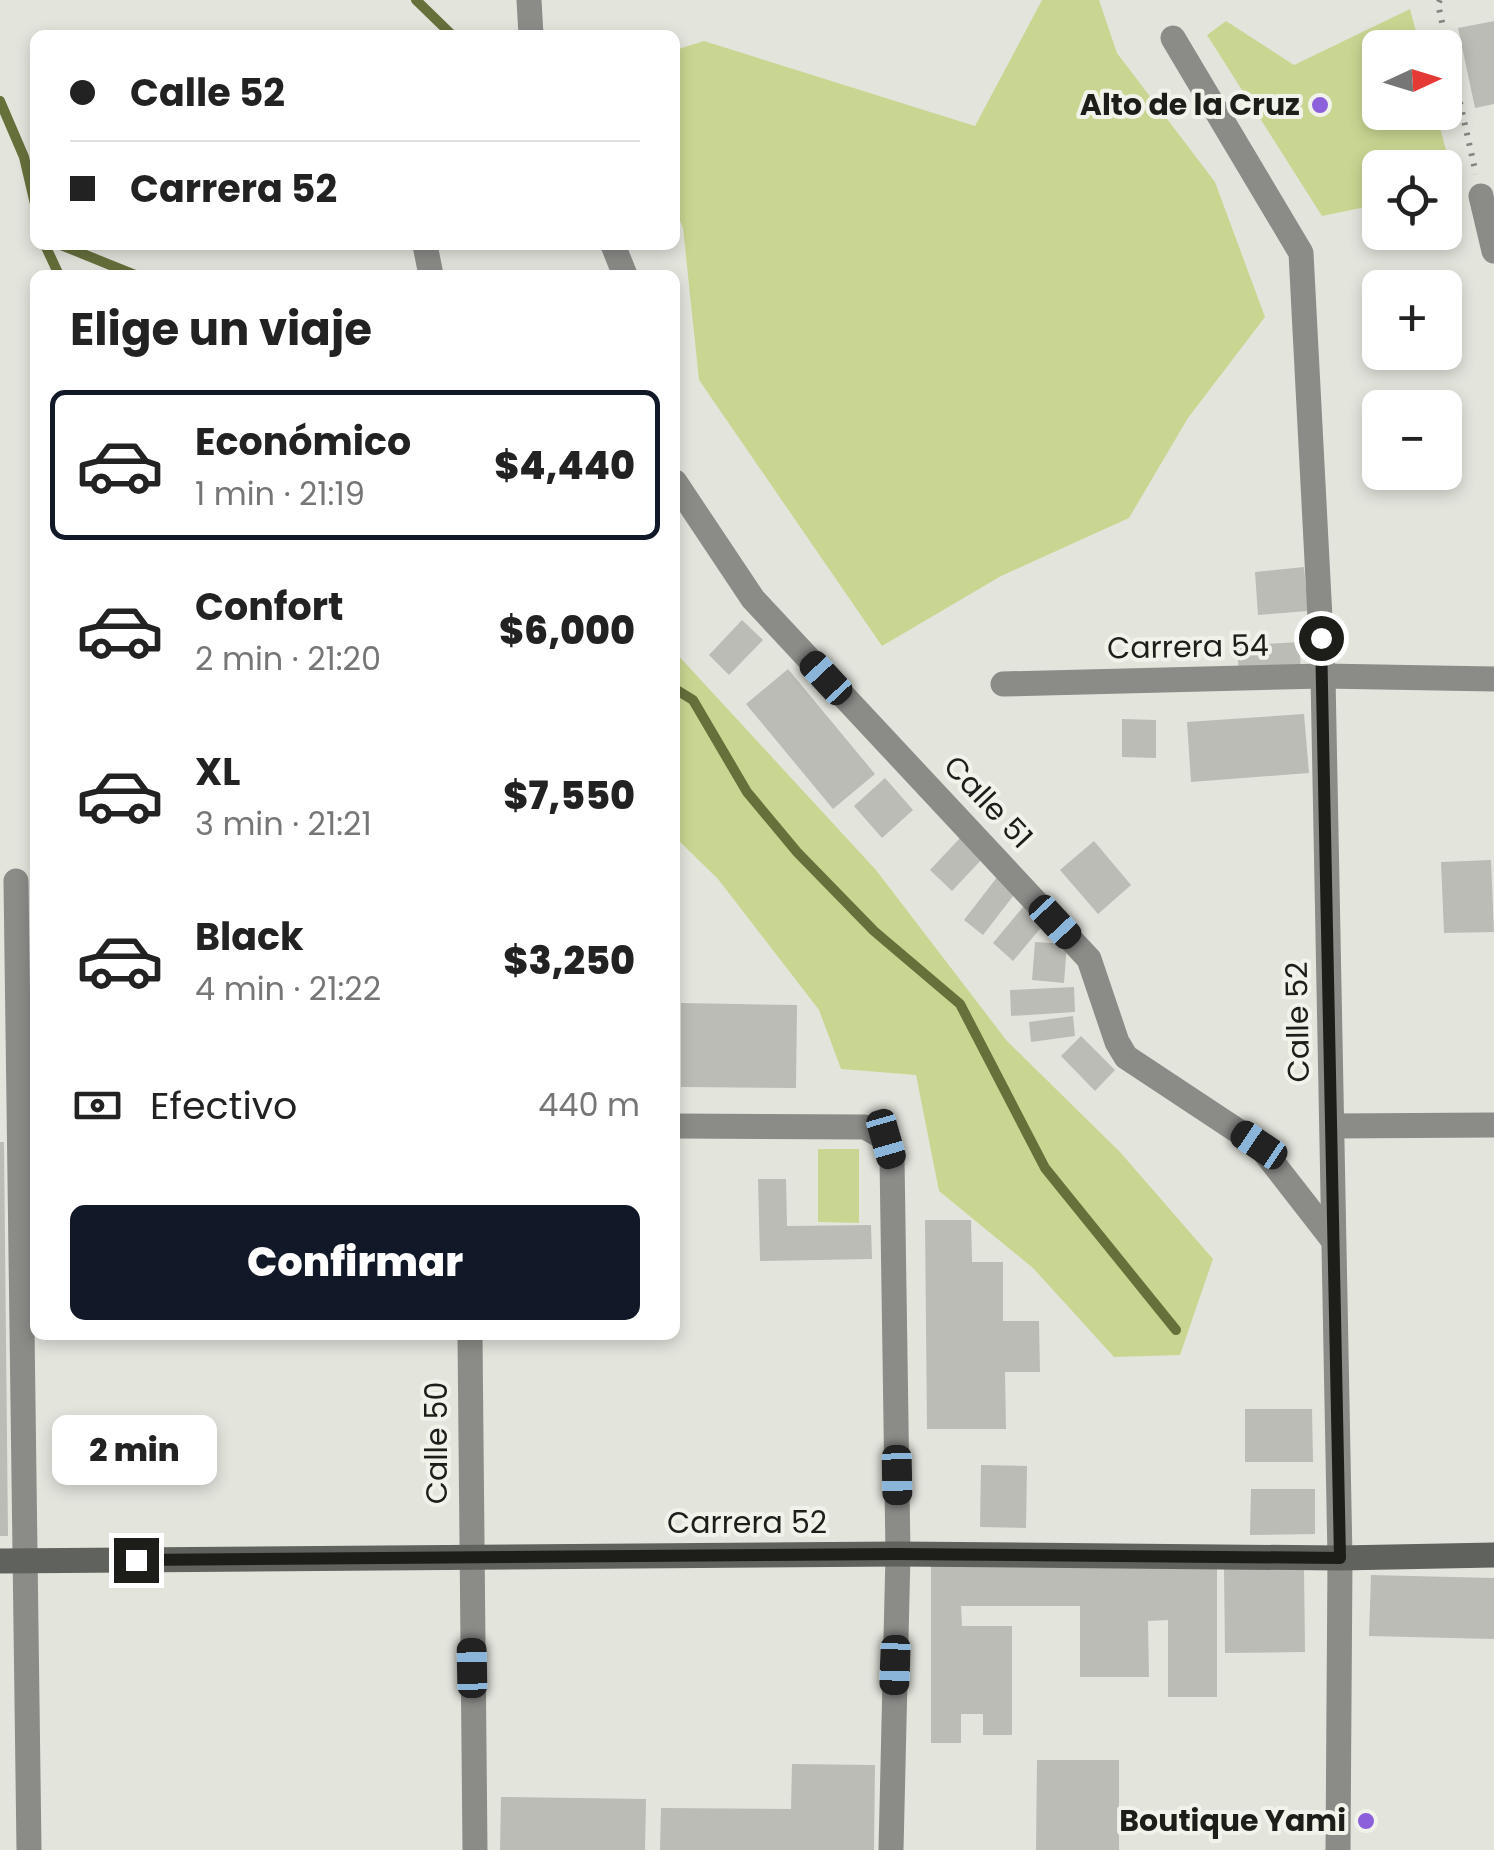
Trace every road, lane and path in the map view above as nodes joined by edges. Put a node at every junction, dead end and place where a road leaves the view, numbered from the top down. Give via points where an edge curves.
1 (529, 0) edge
2 (1440, 0) edge
3 (531, 30) edge
4 (1173, 38) dead end
5 (1481, 196) joint
6 (1494, 251) edge
7 (680, 490) edge
8 (1323, 676) junction
9 (1494, 679) edge
10 (1003, 684) dead end
11 (16, 880) dead end
12 (1494, 1125) edge
13 (680, 1126) edge
14 (1333, 1126) junction
15 (18, 1135) edge
16 (1333, 1240) junction
17 (470, 1340) edge
18 (898, 1554) junction
19 (1494, 1555) edge
20 (470, 1558) junction
21 (1340, 1558) junction
22 (12, 1560) edge
23 (29, 1850) edge
24 (474, 1850) edge
25 (891, 1850) edge
26 (1338, 1850) edge

1 - 3 street
2 - 5 path
4 - 8 street, Calle 52 via 1301,253
5 - 6 street
7 - 16 street, Calle 51 via 752,599 1089,959 1126,1057 1259,1145
8 - 9 street, Carrera 54
8 - 10 street, Carrera 54
8 - 14 street, Calle 52
11 - 15 street
12 - 14 street
13 - 18 street via 865,1127 886,1139 892,1158
14 - 16 street, Calle 52
15 - 22 street
16 - 21 street, Calle 52
17 - 20 street, Calle 50
18 - 20 main road, Carrera 52
18 - 21 main road, Carrera 52
18 - 25 street
19 - 21 main road, Carrera 52
20 - 22 main road, Carrera 52
20 - 24 street, Calle 50
21 - 26 street, Calle 52
22 - 23 street

